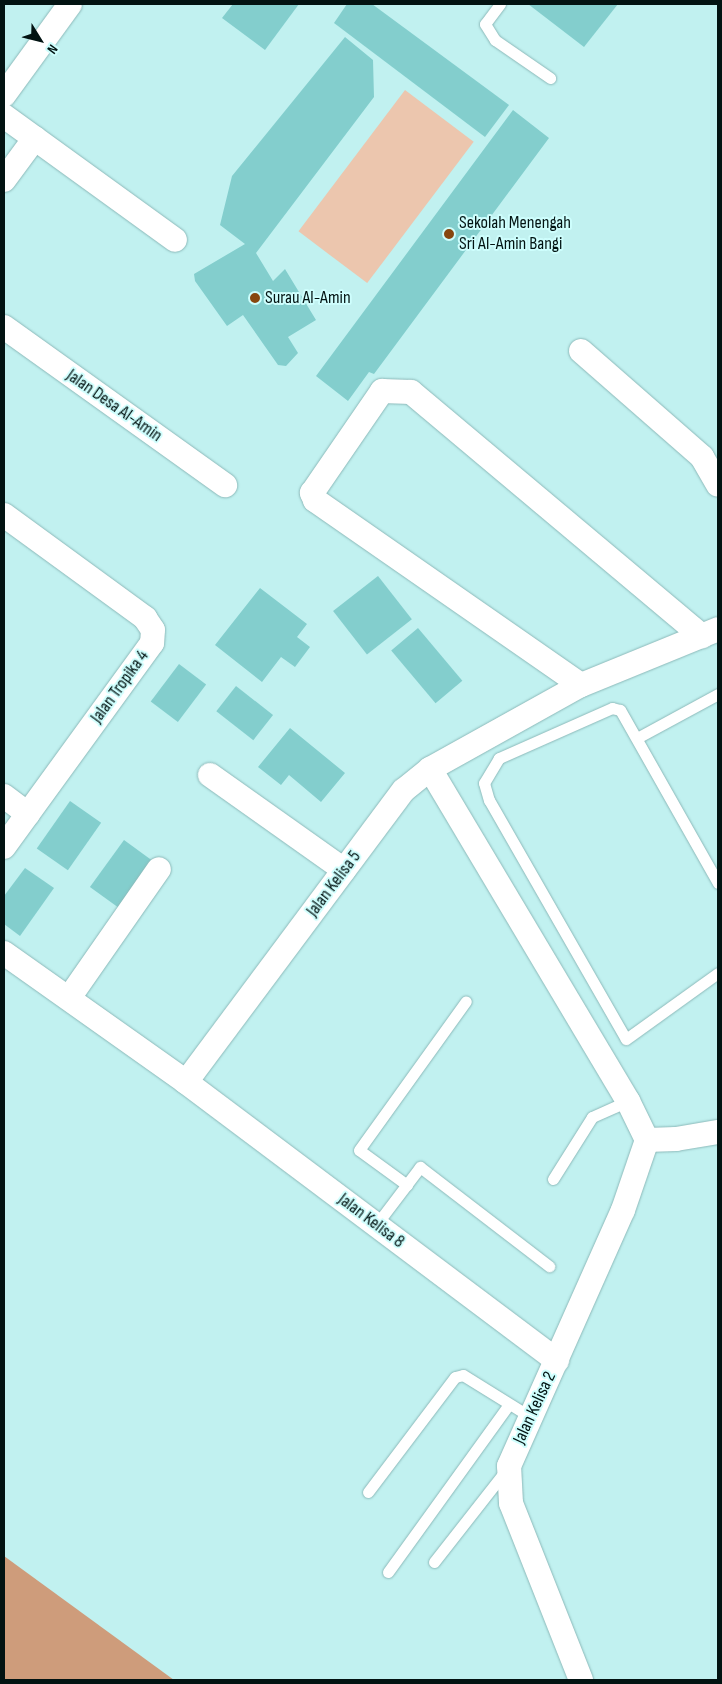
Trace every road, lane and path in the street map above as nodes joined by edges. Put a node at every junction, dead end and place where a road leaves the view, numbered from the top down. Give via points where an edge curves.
1 (70, 4) edge
2 (500, 4) edge
3 (550, 78) dead end
4 (4, 94) edge
5 (4, 116) edge
6 (35, 138) junction
7 (4, 180) edge
8 (175, 240) dead end
9 (4, 327) edge
10 (581, 352) dead end
11 (225, 485) dead end
12 (718, 485) edge
13 (4, 515) edge
14 (710, 632) edge
15 (581, 686) junction
16 (718, 694) edge
17 (637, 738) junction
18 (430, 769) junction
19 (210, 775) dead end
20 (4, 796) edge
21 (28, 814) junction
22 (4, 847) edge
23 (159, 869) dead end
24 (344, 870) junction
25 (716, 876) edge
26 (4, 953) edge
27 (718, 973) edge
28 (69, 998) junction
29 (466, 1002) dead end
30 (186, 1082) junction
31 (628, 1101) junction
32 (718, 1132) edge
33 (647, 1140) junction
34 (553, 1179) dead end
35 (406, 1185) junction
36 (376, 1225) junction
37 (550, 1266) dead end
38 (556, 1361) junction
39 (509, 1404) junction
40 (529, 1416) junction
41 (509, 1466) junction
42 (368, 1492) dead end
43 (434, 1562) dead end
44 (388, 1572) dead end
45 (581, 1680) edge

1 - 4 street
2 - 3 lane via 486,24 495,40
5 - 6 street
6 - 7 street
6 - 8 street
9 - 11 street, Jalan Desa Al-Amin
10 - 12 street via 702,457
13 - 21 street, Jalan Tropika 4 via 145,618 152,630 152,643
14 - 15 street, Jalan Kelisa 5
14 - 15 street via 411,392 382,391 312,493 315,500
15 - 18 street, Jalan Kelisa 5
16 - 17 lane
17 - 25 lane
17 - 27 lane via 620,710 612,708 499,758 484,783 490,800 626,1039
18 - 24 street, Jalan Kelisa 5 via 404,790
18 - 31 street
19 - 24 street
20 - 21 street
21 - 22 street, Jalan Tropika 4
23 - 28 street
24 - 30 street, Jalan Kelisa 5
26 - 28 street
28 - 30 street
29 - 35 lane via 359,1150
30 - 36 street, Jalan Kelisa 8
31 - 33 street
31 - 34 lane via 592,1117
32 - 33 street
33 - 38 street, Jalan Kelisa 2 via 624,1210
35 - 36 lane
35 - 37 lane via 420,1167
36 - 38 street, Jalan Kelisa 8
38 - 40 street, Jalan Kelisa 2
39 - 40 lane
39 - 42 lane via 463,1375 456,1377
39 - 44 lane
40 - 41 street, Jalan Kelisa 2
41 - 43 lane
41 - 45 street, Jalan Kelisa 2 via 511,1503

